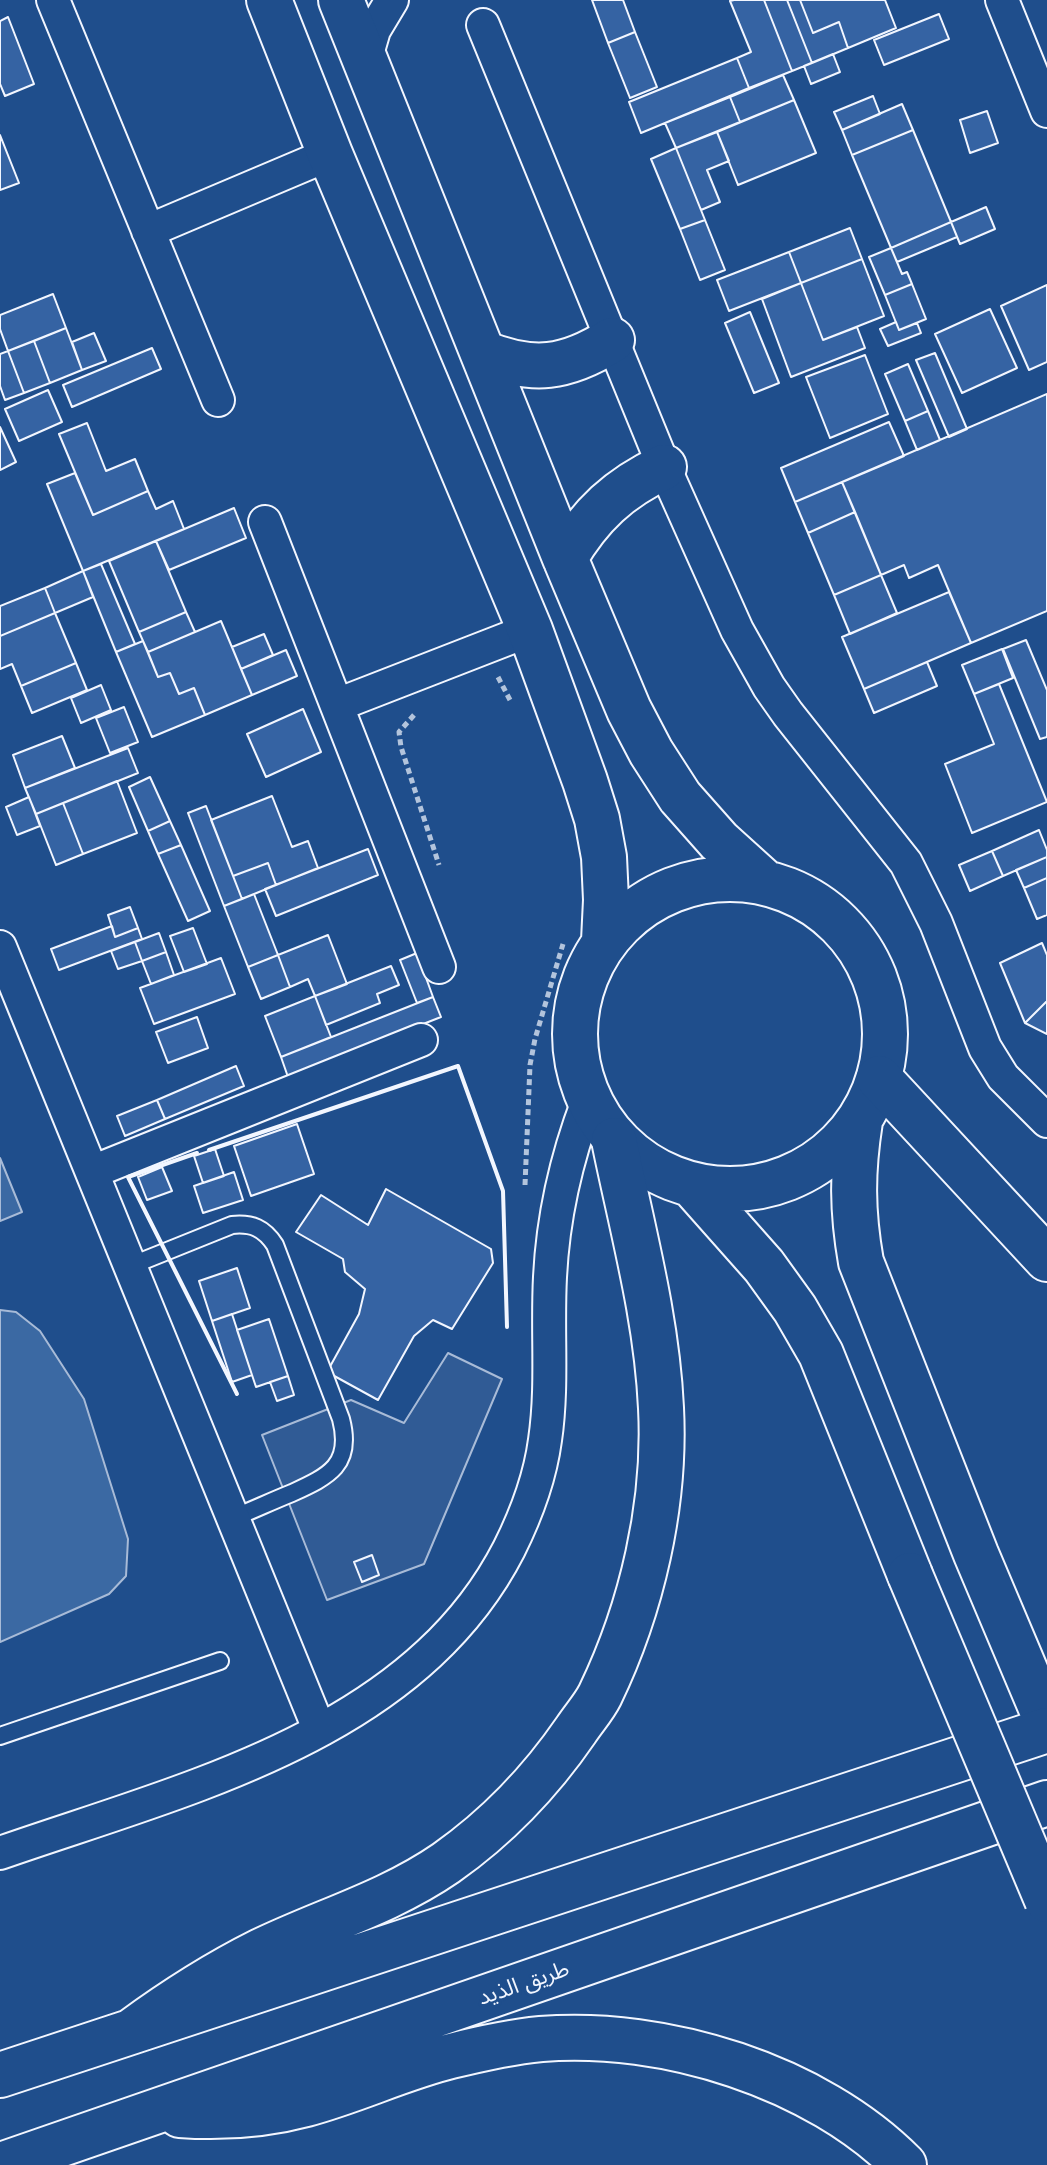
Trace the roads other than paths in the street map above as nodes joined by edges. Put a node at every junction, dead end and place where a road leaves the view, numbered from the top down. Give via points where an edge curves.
1 (53, 0) edge
2 (269, 0) edge
3 (341, 0) edge
4 (392, 0) edge
5 (1010, 3) edge
6 (483, 25) dead end
7 (365, 61) junction
8 (1047, 111) edge
9 (330, 154) junction
10 (148, 231) junction
11 (612, 340) junction
12 (483, 353) junction
13 (218, 400) dead end
14 (664, 467) junction
15 (265, 522) dead end
16 (565, 558) junction
17 (530, 630) junction
18 (337, 705) junction
19 (761, 879) junction
20 (585, 938) junction
21 (0, 947) edge
22 (439, 967) dead end
23 (421, 1040) dead end
24 (879, 1078) junction
25 (588, 1101) junction
26 (860, 1121) junction
27 (1047, 1121) edge
28 (614, 1140) junction
29 (92, 1172) junction
30 (694, 1187) junction
31 (1047, 1259) edge
32 (130, 1266) junction
33 (233, 1518) junction
34 (220, 1661) dead end
35 (1047, 1722) edge
36 (319, 1729) junction
37 (1047, 1730) edge
38 (0, 1736) edge
39 (1047, 1803) edge
40 (0, 1853) edge
41 (1047, 1900) edge
42 (132, 2031) junction
43 (0, 2075) edge
44 (149, 2113) junction
45 (1, 2165) edge
46 (904, 2165) edge

1 - 10 street
2 - 9 main road
3 - 7 main road
4 - 7 street via 374,30
5 - 8 street
6 - 11 street
7 - 12 main road
9 - 10 street
9 - 17 main road
10 - 13 street
11 - 12 main road via 563,364 536,367
11 - 14 street
12 - 16 main road
14 - 16 main road via 639,478 596,512
14 - 27 street via 737,630 769,687 906,863 985,1048 1003,1077
15 - 18 street
16 - 19 main road via 651,752 680,797
17 - 18 street
17 - 20 main road via 597,819 604,857 606,900
18 - 22 street
19 - 20 main road via 716,879 674,888
19 - 24 main road via 809,899 849,932 875,976 886,1026
20 - 25 main road via 584,979 574,1020 576,1061
21 - 29 street
23 - 29 street
24 - 26 main road
24 - 31 main road
25 - 28 main road
25 - 36 street via 571,1146 555,1221 545,1443 519,1530 464,1618 420,1664
26 - 30 main road via 827,1156 787,1180 741,1190
26 - 35 main road via 853,1216 861,1262
28 - 30 main road via 650,1170
28 - 42 main road via 649,1310 661,1408 657,1508 636,1605 599,1697 546,1771 505,1815 446,1863 381,1901 216,1975
29 - 32 street
30 - 41 main road, bridge via 764,1266 821,1354
32 - 33 street
32 - 33 lane via 232,1225 257,1227 275,1245 341,1419 344,1454 321,1480
33 - 36 street
34 - 38 lane
36 - 40 street via 241,1769
37 - 42 main road
39 - 44 main road, طريق الذيد
42 - 43 main road
44 - 45 main road, طريق الذيد
44 - 46 main road via 255,2114 307,2104 464,2053 541,2039 633,2041 724,2059 810,2096

